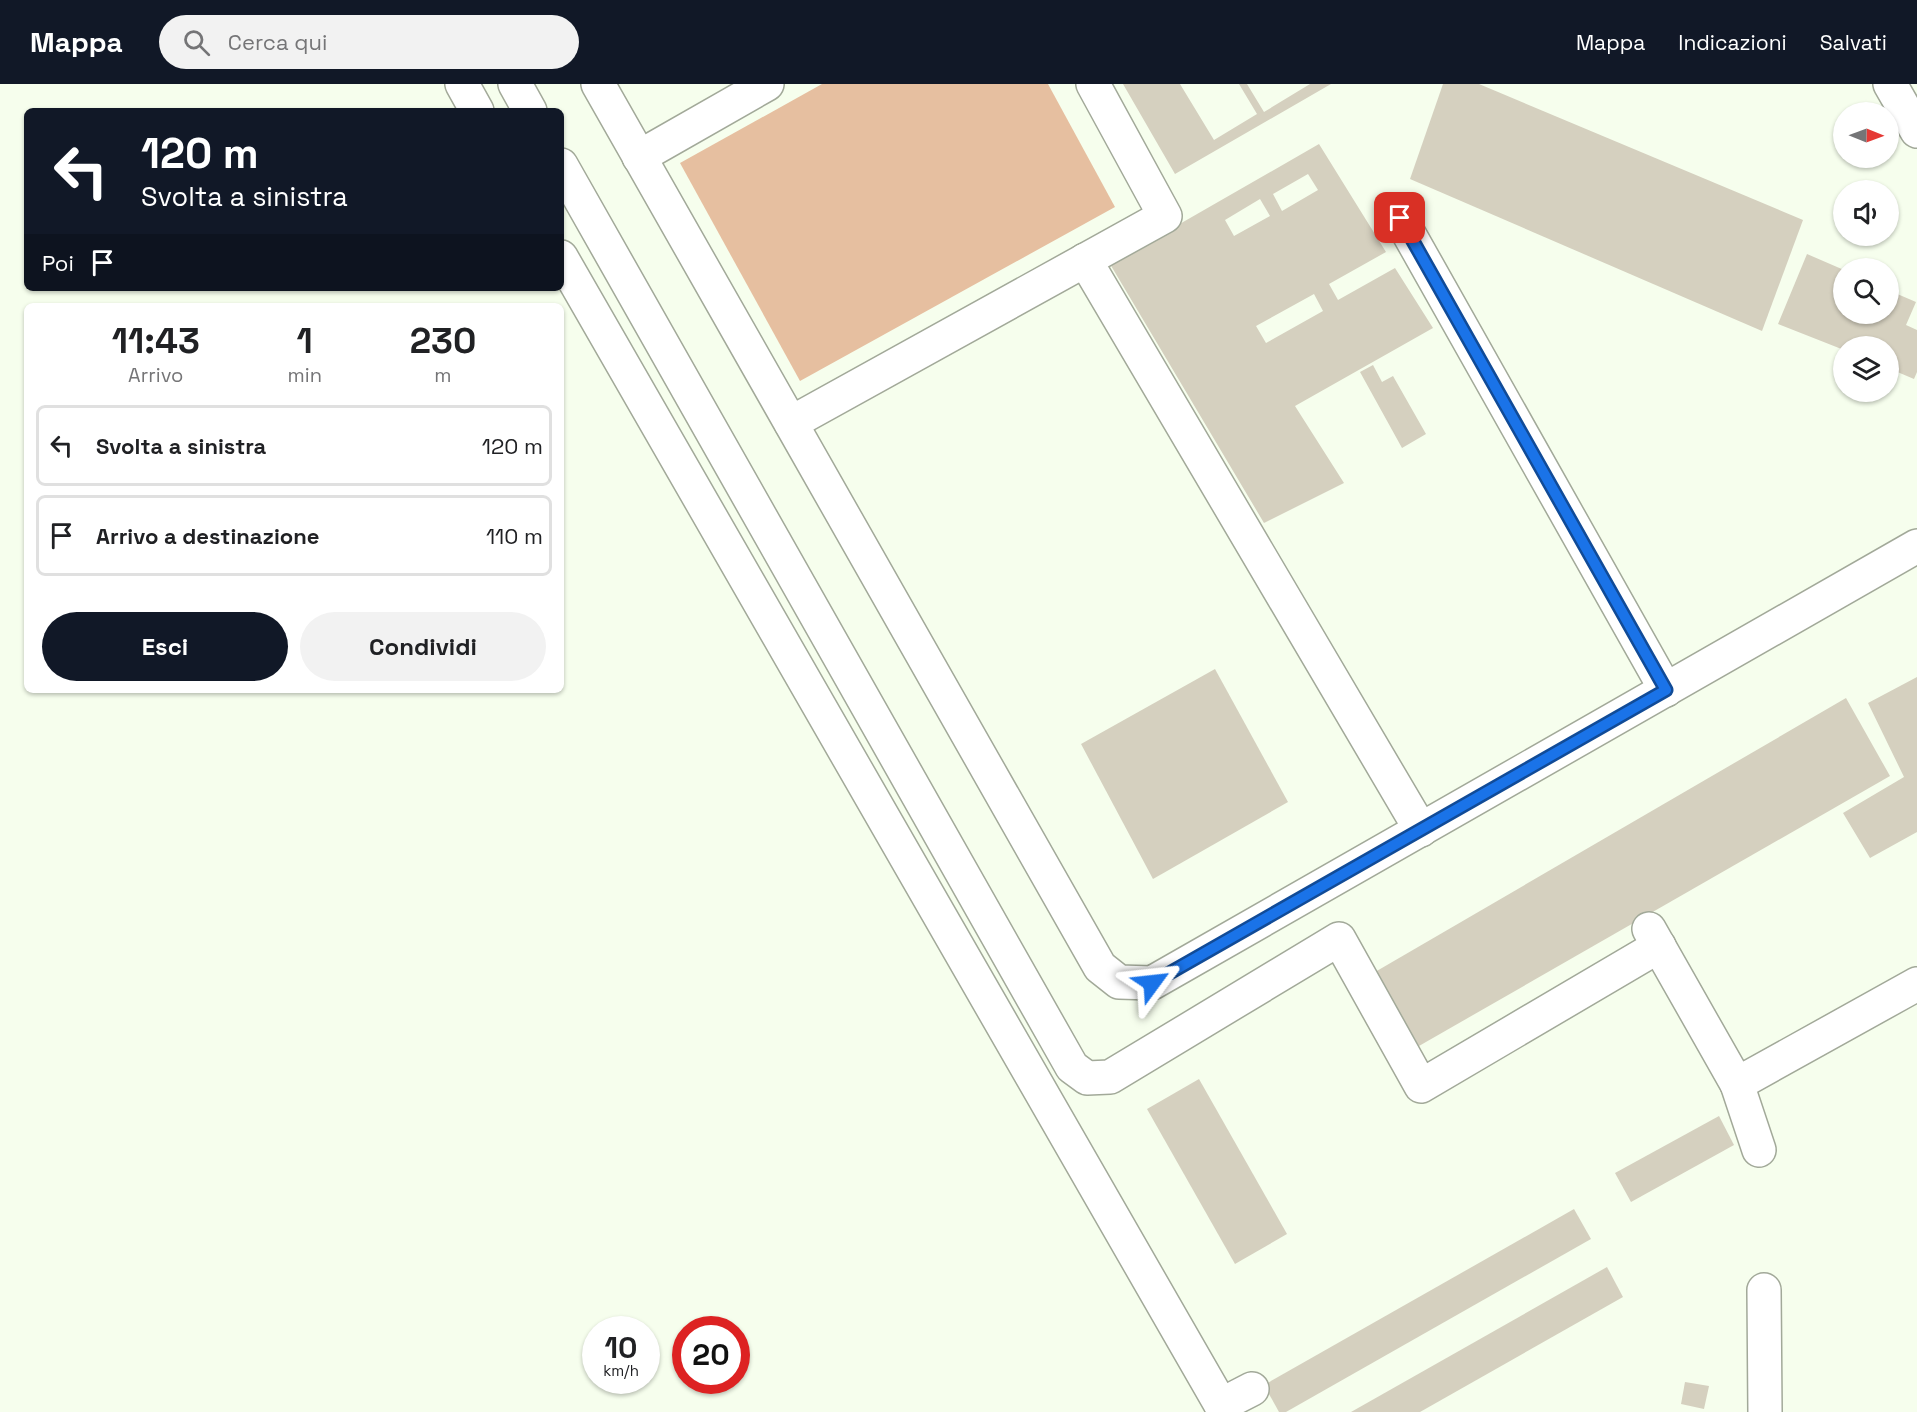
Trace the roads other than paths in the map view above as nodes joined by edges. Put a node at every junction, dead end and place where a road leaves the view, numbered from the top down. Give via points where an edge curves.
1 (462, 84) edge
2 (515, 84) edge
3 (598, 84) edge
4 (767, 84) edge
5 (1093, 84) edge
6 (1890, 84) edge
7 (475, 108) edge
8 (528, 108) edge
9 (1917, 131) edge
10 (639, 157) junction
11 (564, 170) edge
12 (1400, 218) dead end
13 (1085, 260) junction
14 (564, 261) edge
15 (790, 423) junction
16 (1917, 546) edge
17 (1666, 690) junction
18 (1421, 830) junction
19 (1917, 984) edge
20 (1737, 1084) junction
21 (1759, 1150) dead end
22 (1764, 1290) dead end
23 (1252, 1389) dead end
24 (1223, 1408) edge
25 (1765, 1412) edge

1 - 7 street
2 - 8 street
3 - 10 street
4 - 10 street
5 - 13 street via 1165,216
6 - 9 street
10 - 15 street
11 - 20 street via 1072,1066 1087,1078 1110,1077 1339,939 1421,1086 1654,938
12 - 17 street
13 - 15 street
13 - 18 street
14 - 24 street
15 - 18 street via 1100,967 1119,982 1152,983
16 - 17 street
17 - 18 street
19 - 20 street
20 - 21 street
22 - 25 street
23 - 24 street

